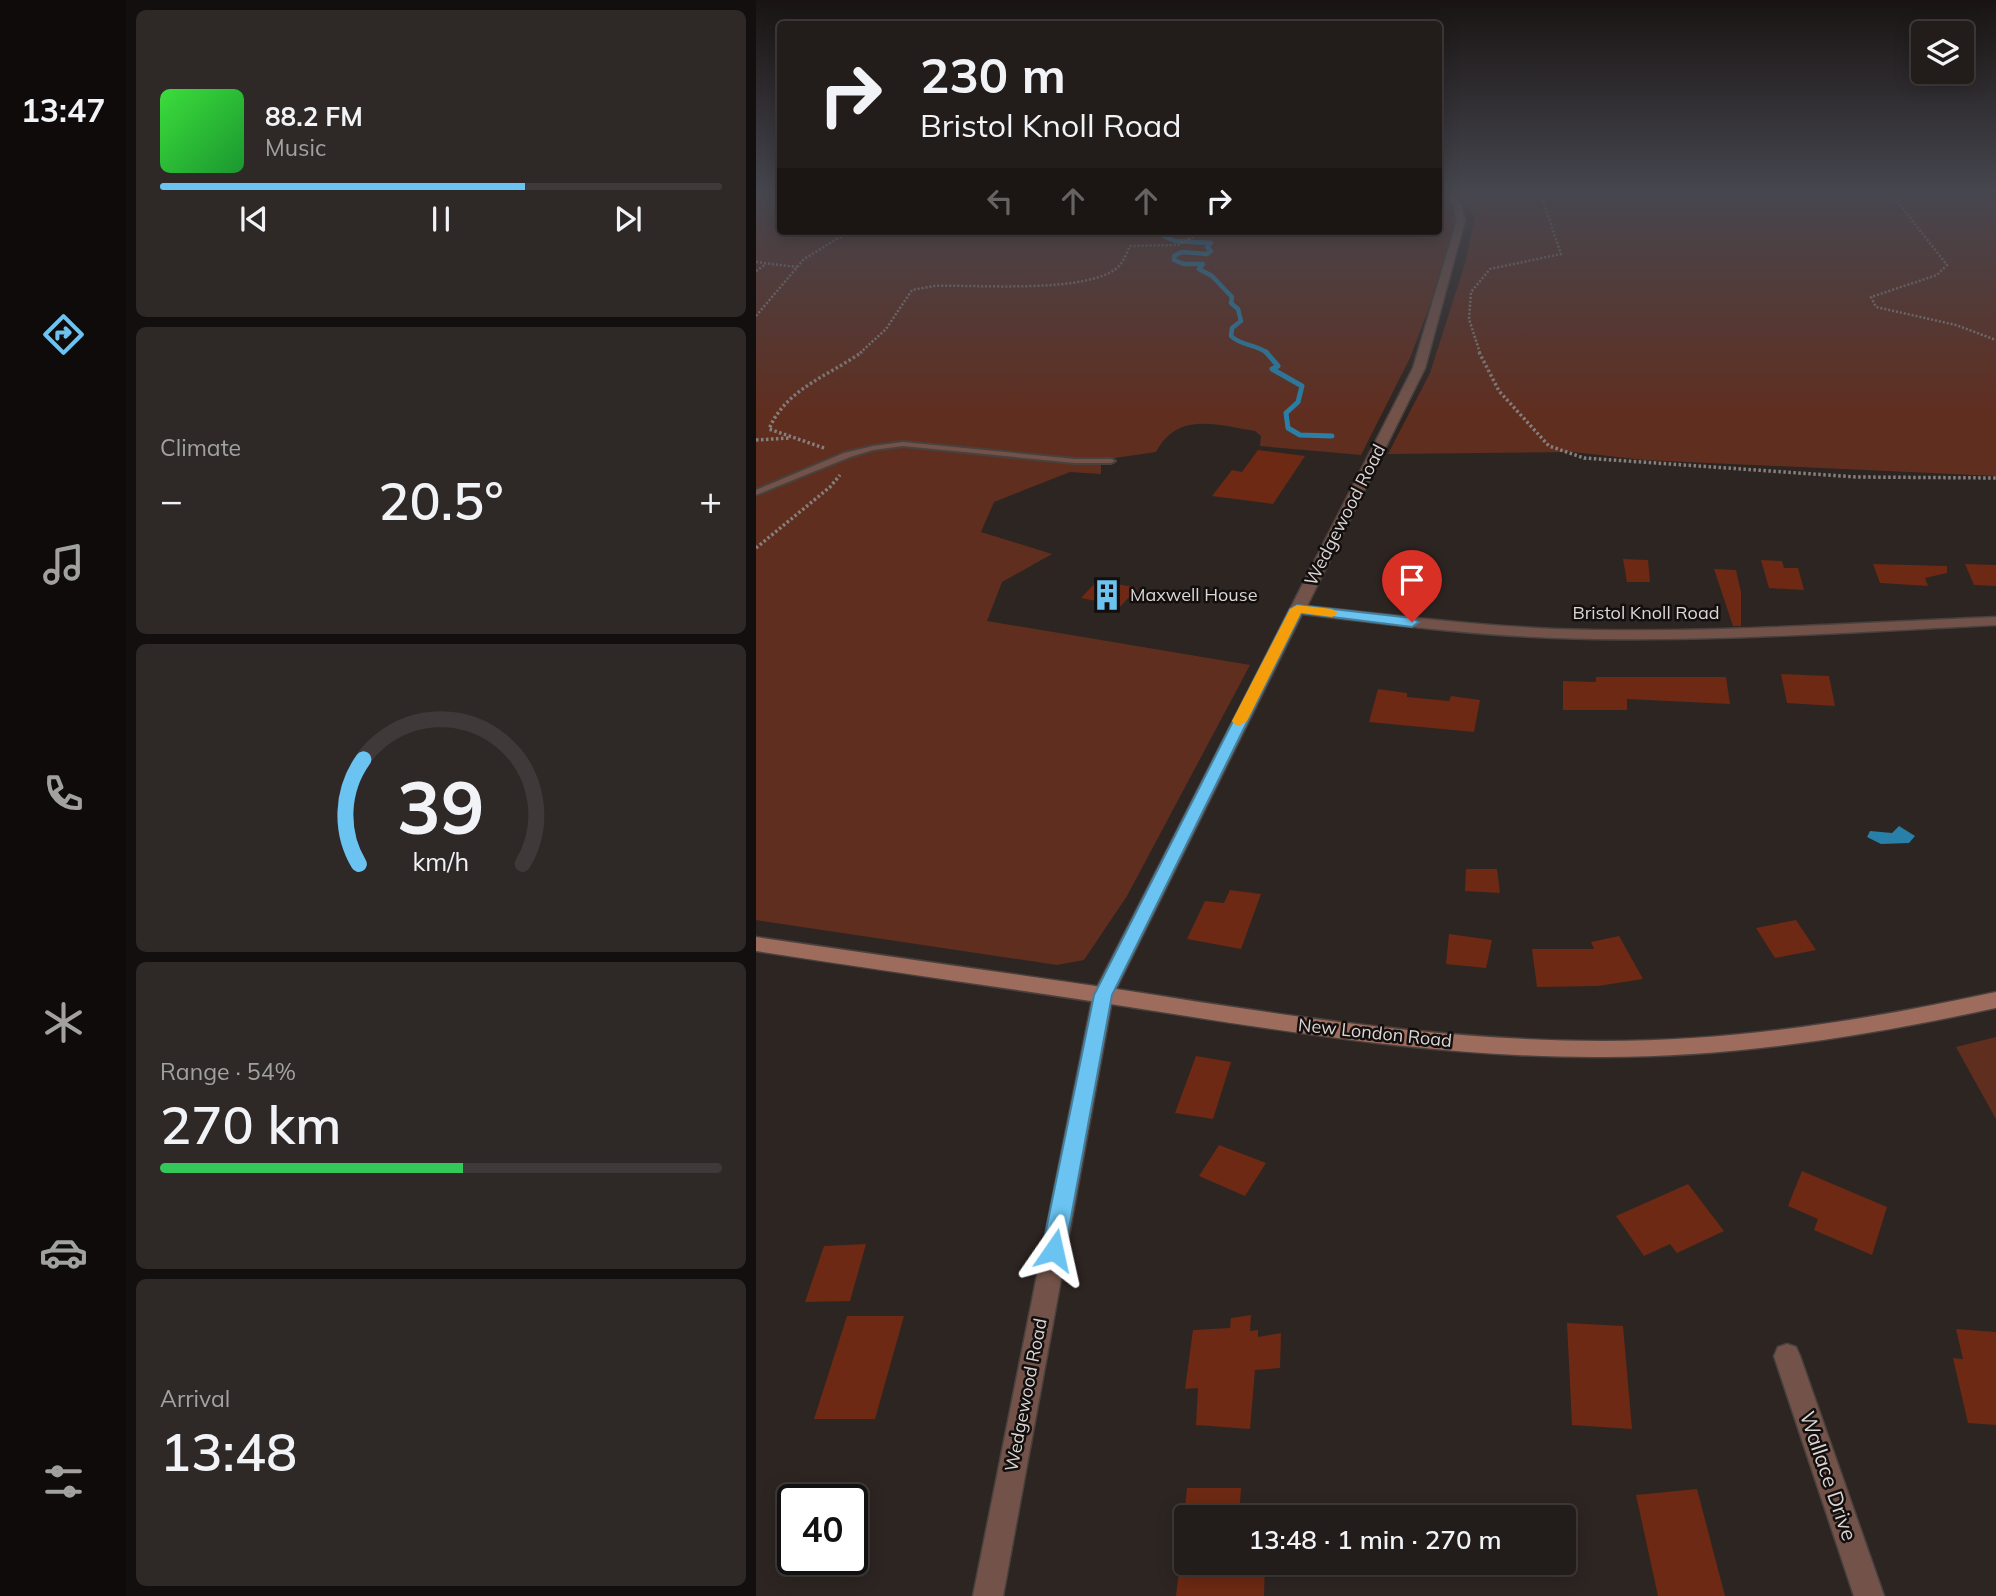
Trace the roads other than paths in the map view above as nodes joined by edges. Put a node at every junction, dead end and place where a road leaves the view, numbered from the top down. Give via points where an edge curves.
1 (1448, 266) edge
2 (1111, 461) dead end
3 (756, 493) edge
4 (1297, 609) junction
5 (1996, 621) edge
6 (756, 944) edge
7 (1103, 995) junction
8 (1996, 1000) edge
9 (1787, 1356) dead end
10 (988, 1596) edge
11 (1869, 1596) edge

1 - 4 street, Wedgewood Road via 1419,368
2 - 3 lane via 903,444 847,455
4 - 5 street, Bristol Knoll Road via 1456,628 1591,634
4 - 7 street, Wedgewood Road
6 - 7 main road, New London Road
7 - 8 main road, New London Road via 1388,1037 1606,1049 1827,1032
7 - 10 street, Wedgewood Road
9 - 11 street, Wallace Drive

